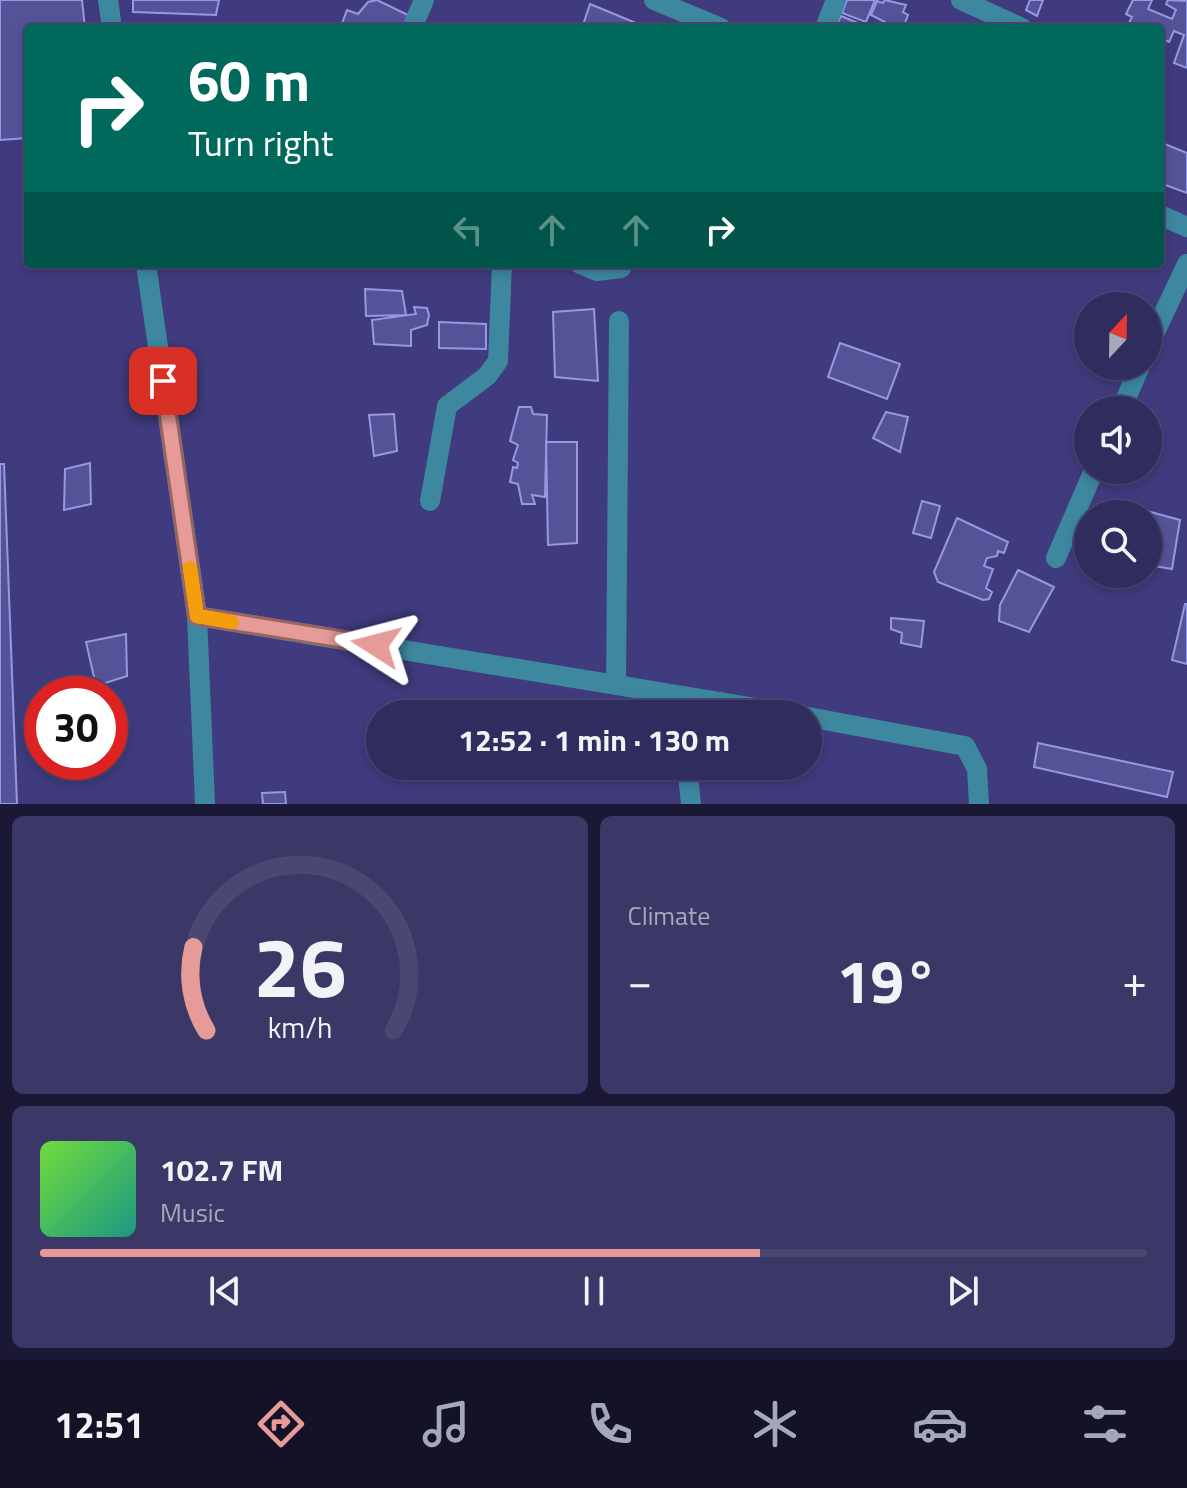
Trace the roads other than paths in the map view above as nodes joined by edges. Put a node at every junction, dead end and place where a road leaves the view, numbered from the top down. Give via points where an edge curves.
1 (108, 0) edge
2 (424, 0) edge
3 (654, 0) edge
4 (836, 0) edge
5 (961, 0) edge
6 (111, 24) edge
7 (414, 24) edge
8 (708, 24) edge
9 (827, 24) edge
10 (1013, 24) edge
11 (1164, 217) edge
12 (1187, 227) edge
13 (1187, 264) edge
14 (147, 268) edge
15 (502, 268) edge
16 (590, 268) edge
17 (621, 268) edge
18 (1162, 317) edge
19 (619, 321) dead end
20 (1088, 484) edge
21 (430, 501) dead end
22 (1056, 558) dead end
23 (197, 616) junction
24 (616, 685) junction
25 (667, 700) edge
26 (822, 720) edge
27 (688, 780) edge
28 (205, 804) edge
29 (691, 804) edge
30 (979, 804) edge

1 - 6 street
2 - 7 street
3 - 8 street
4 - 9 street
5 - 10 street
11 - 12 street
13 - 18 street
14 - 23 street
15 - 21 street via 498,361 447,406
16 - 17 street
19 - 24 street
20 - 22 street
23 - 24 street
23 - 28 street
24 - 25 street
26 - 30 street via 965,746 977,769
27 - 29 street

